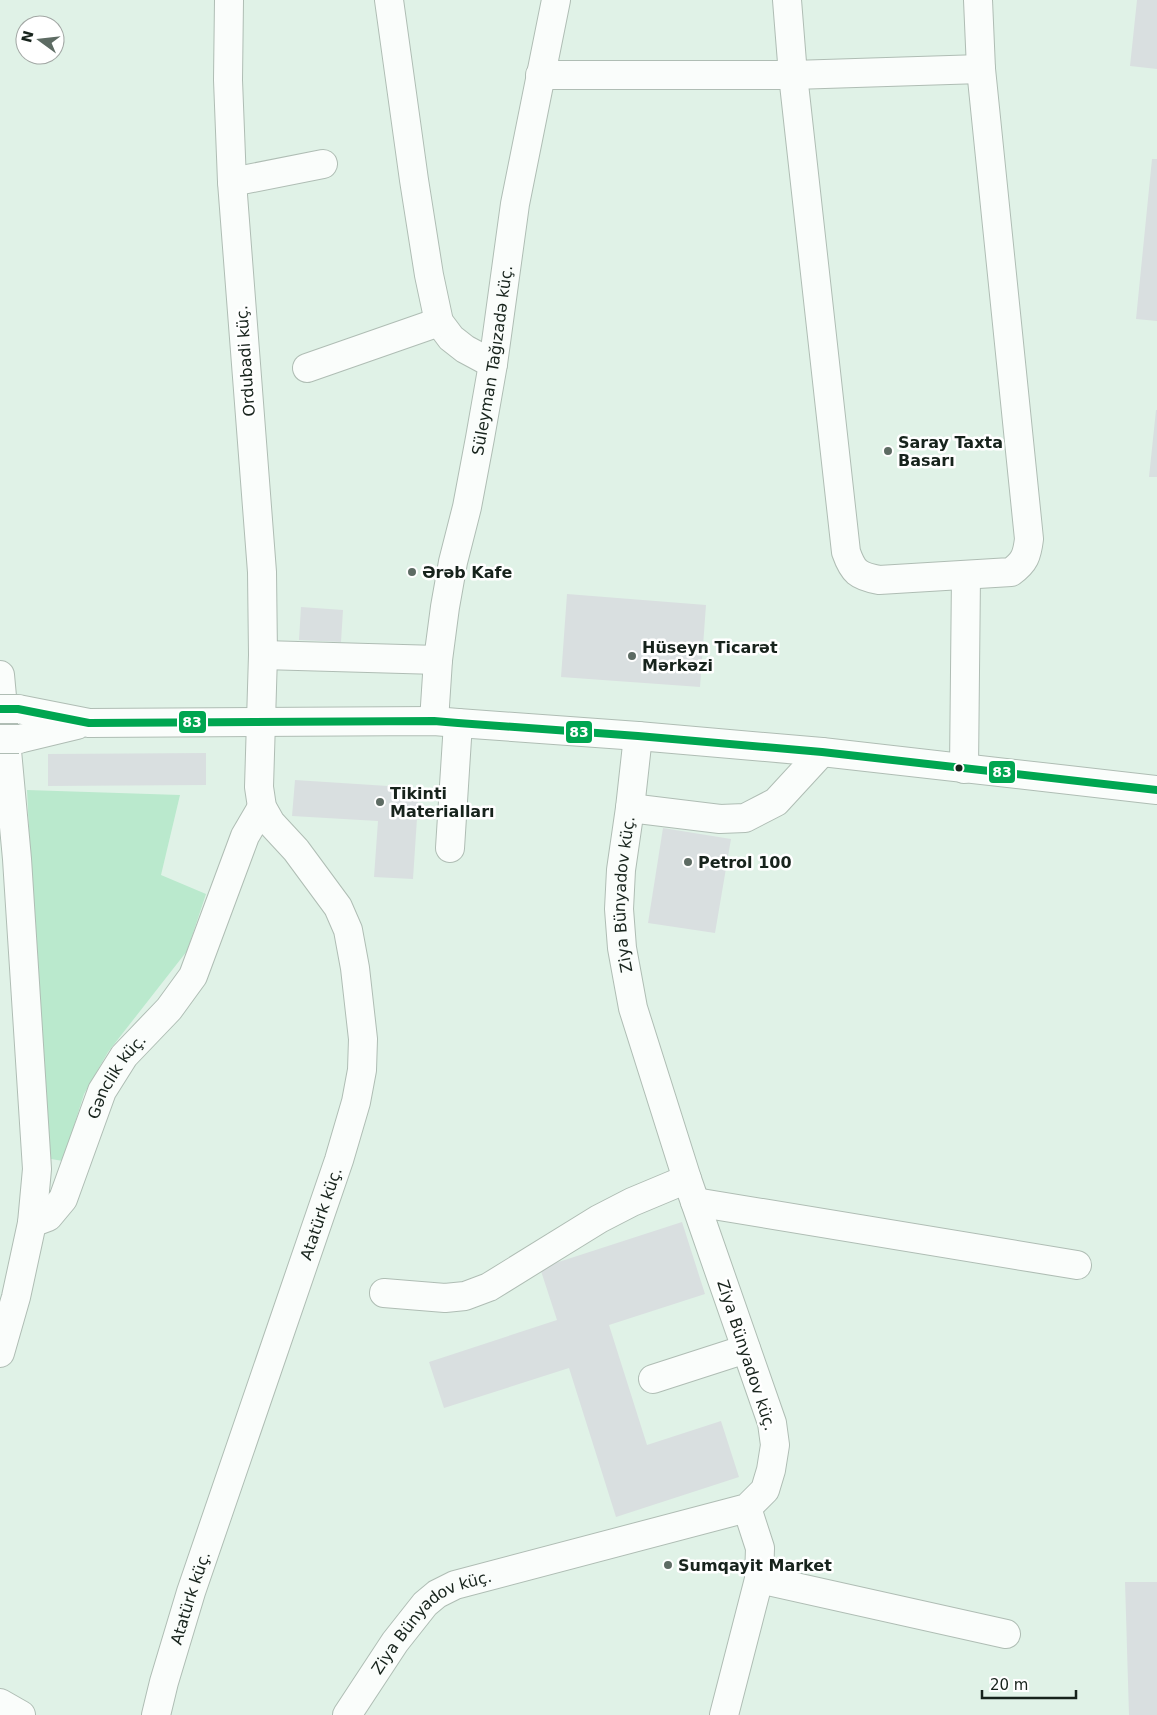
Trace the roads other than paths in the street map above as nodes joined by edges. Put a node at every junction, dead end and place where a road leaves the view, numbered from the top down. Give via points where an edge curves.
1 (229, 0) edge
2 (390, 0) edge
3 (556, 0) edge
4 (788, 0) edge
5 (978, 0) edge
6 (981, 69) junction
7 (793, 74) junction
8 (540, 75) junction
9 (322, 164) dead end
10 (232, 182) junction
11 (439, 322) junction
12 (493, 364) junction
13 (307, 368) dead end
14 (966, 575) junction
15 (263, 655) junction
16 (438, 660) junction
17 (0, 675) edge
18 (9, 709) edge
19 (261, 722) junction
20 (446, 722) junction
21 (89, 723) junction
22 (638, 736) junction
23 (9, 739) edge
24 (822, 752) junction
25 (964, 769) junction
26 (1157, 790) edge
27 (262, 807) junction
28 (630, 808) junction
29 (450, 848) dead end
30 (691, 1190) junction
31 (32, 1223) junction
32 (1077, 1265) dead end
33 (384, 1293) dead end
34 (746, 1349) junction
35 (0, 1353) edge
36 (653, 1378) dead end
37 (747, 1508) junction
38 (759, 1579) junction
39 (1006, 1634) dead end
40 (0, 1703) edge
41 (21, 1715) edge
42 (156, 1715) edge
43 (347, 1715) edge
44 (724, 1715) edge

1 - 10 street, Ordubadi küç.
2 - 11 street via 414,180
3 - 8 street, Süleyman Tağızadə küç.
4 - 7 street
5 - 6 street
6 - 7 street
6 - 14 street via 1029,539 1022,564 1011,572
7 - 8 street
7 - 14 street via 846,552 852,567 863,577 878,580
8 - 12 street, Süleyman Tağızadə küç. via 515,204
9 - 10 street
10 - 15 street, Ordubadi küç. via 262,572
11 - 12 street via 465,349
11 - 13 street
12 - 16 street, Süleyman Tağızadə küç. via 467,507 453,562
14 - 25 street
15 - 16 street
15 - 19 street, Ordubadi küç.
16 - 20 street, Süleyman Tağızadə küç.
17 - 31 street via 17,859 37,1169
18 - 21 street
19 - 20 street
19 - 21 street
19 - 27 street, Atatürk küç.
20 - 22 street
20 - 29 street, Süleyman Tağızadə küç.
21 - 23 street
22 - 24 street
22 - 28 street, Ziya Bünyadov küç.
24 - 25 street
24 - 28 street via 776,802 745,818 720,819
25 - 26 street
27 - 31 street, Gənclik küç. via 245,836 193,976 170,1009 124,1056 102,1091 63,1199 48,1217
27 - 42 street, Atatürk küç. via 271,823 296,850 338,907 348,930 362,1030 362,1070 339,1160 191,1592
28 - 30 street, Ziya Bünyadov küç. via 621,870 622,948 633,1008
30 - 32 street
30 - 33 street via 632,1202 489,1287 465,1296 445,1298
30 - 34 street, Ziya Bünyadov küç.
31 - 35 street
34 - 36 street
34 - 37 street, Ziya Bünyadov küç. via 772,1423 775,1445 765,1490
37 - 38 street via 760,1548
37 - 43 street, Ziya Bünyadov küç. via 456,1584 425,1604 395,1642
38 - 39 street
38 - 44 street
40 - 41 street

